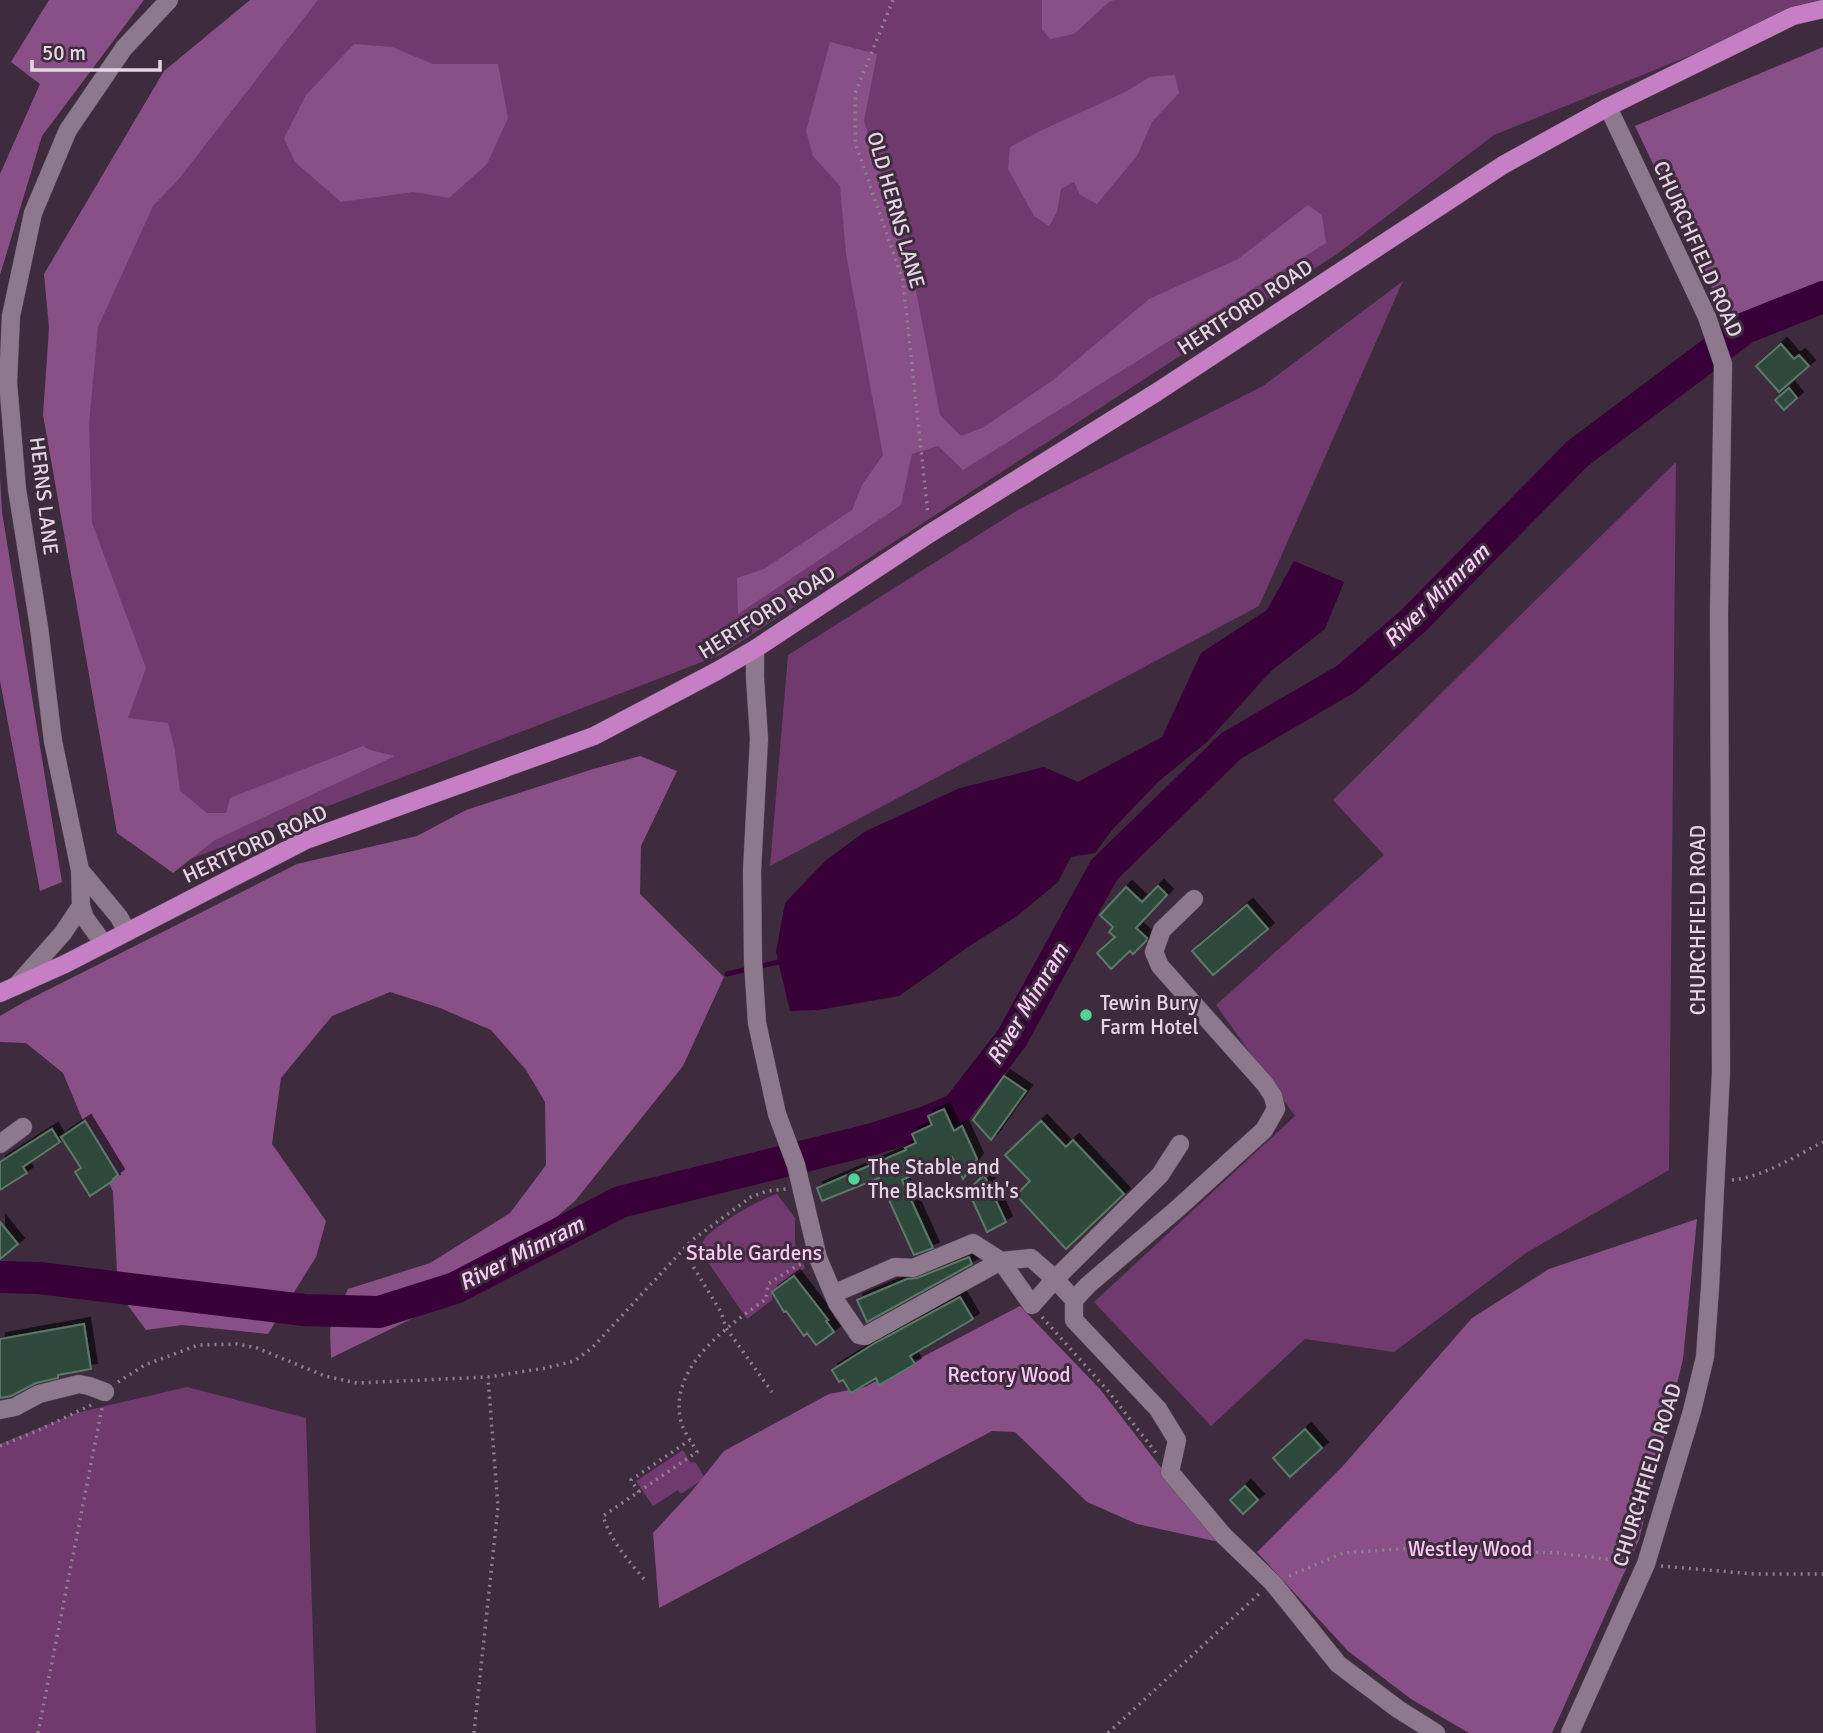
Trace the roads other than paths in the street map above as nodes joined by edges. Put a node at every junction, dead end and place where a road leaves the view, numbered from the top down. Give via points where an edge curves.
1 (169, 0) edge
2 (1823, 9) edge
3 (1608, 107) junction
4 (755, 649) junction
5 (80, 870) junction
6 (1194, 899) dead end
7 (81, 906) junction
8 (127, 932) junction
9 (104, 944) junction
10 (8, 989) edge
11 (23, 1127) dead end
12 (0, 1144) edge
13 (1180, 1144) dead end
14 (1001, 1261) junction
15 (1055, 1279) junction
16 (833, 1294) junction
17 (1074, 1300) junction
18 (104, 1392) road end
19 (0, 1410) edge
20 (1436, 1733) edge
21 (1570, 1733) edge

1 - 5 street, HERNS LANE via 124,48 68,130 33,213 11,316 8,382 17,489 53,741
2 - 3 main road, HERTFORD ROAD via 1793,16
3 - 4 main road, HERTFORD ROAD via 1503,165
3 - 21 street, CHURCHFIELD ROAD via 1707,317 1723,364 1721,1072 1705,1357 1646,1564
4 - 8 main road, HERTFORD ROAD via 594,736 306,840
4 - 16 street via 759,739 751,871 757,1023 777,1114 791,1147 818,1258
5 - 7 street, HERNS LANE
5 - 8 street, HERNS LANE
6 - 17 street via 1162,930 1154,952 1160,967 1265,1084 1276,1109 1264,1130
7 - 9 street, HERNS LANE
7 - 10 street via 63,933
8 - 9 main road, HERTFORD ROAD
9 - 10 main road, HERTFORD ROAD
11 - 12 street
13 - 15 street via 1160,1175
14 - 15 street via 1031,1258
14 - 15 street via 1032,1305
14 - 16 street via 973,1243 913,1268 895,1267
14 - 16 street via 864,1336
15 - 17 street
17 - 20 street via 1074,1320 1158,1409 1177,1440 1170,1472 1223,1535 1273,1583 1338,1664
18 - 19 street via 79,1384

